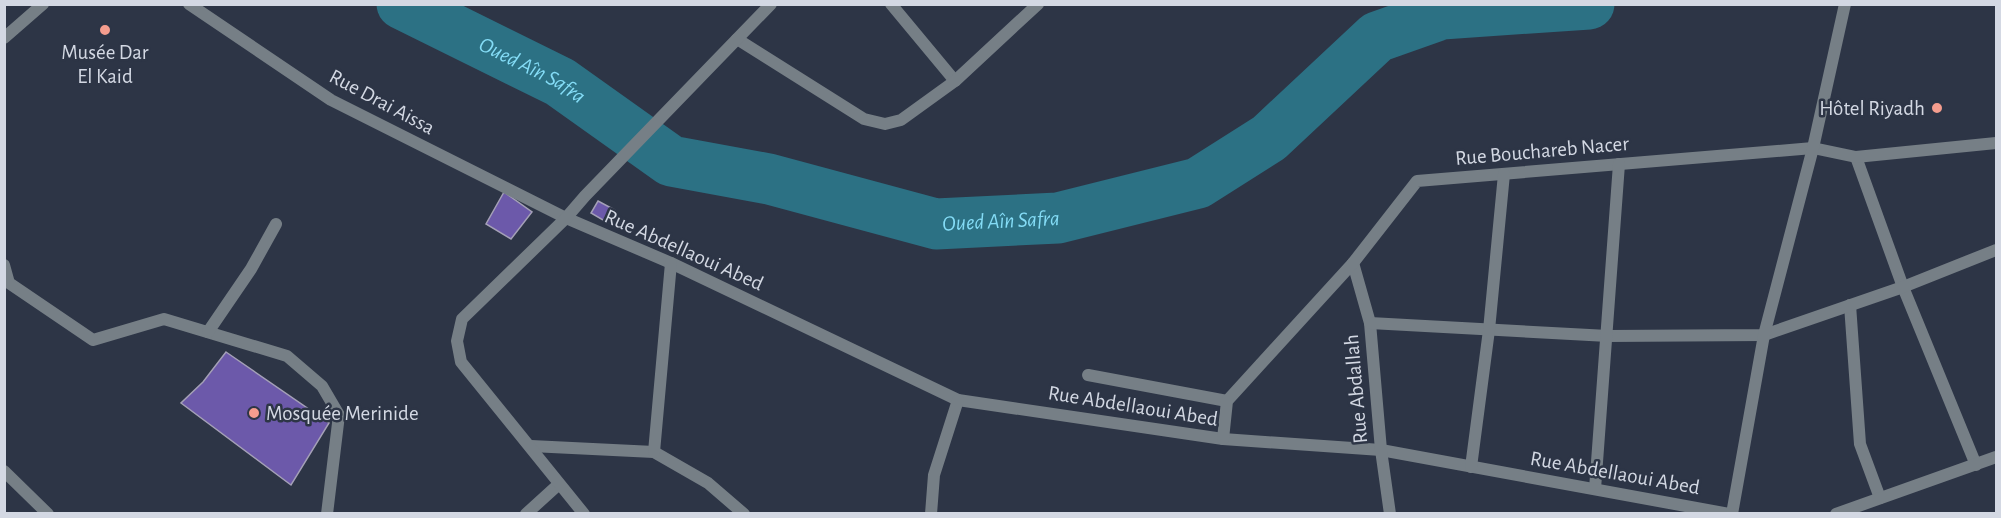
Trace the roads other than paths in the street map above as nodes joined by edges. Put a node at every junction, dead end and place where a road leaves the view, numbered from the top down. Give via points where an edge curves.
1 (43, 4) edge
2 (189, 4) edge
3 (771, 4) edge
4 (891, 4) edge
5 (1038, 4) edge
6 (1845, 4) edge
7 (4, 38) edge
8 (737, 39) junction
9 (955, 81) junction
10 (1996, 143) edge
11 (1813, 148) junction
12 (1856, 157) junction
13 (1619, 164) junction
14 (1504, 174) junction
15 (566, 218) junction
16 (276, 224) dead end
17 (1996, 250) edge
18 (670, 263) junction
19 (1353, 263) junction
20 (4, 265) edge
21 (1903, 287) junction
22 (1850, 306) junction
23 (1370, 323) junction
24 (1489, 330) junction
25 (208, 332) junction
26 (1764, 335) junction
27 (1608, 336) junction
28 (1088, 375) dead end
29 (958, 400) junction
30 (1227, 401) junction
31 (1223, 439) junction
32 (531, 446) junction
33 (1381, 450) junction
34 (654, 452) junction
35 (1996, 457) edge
36 (1976, 465) junction
37 (1471, 467) junction
38 (4, 471) edge
39 (559, 484) junction
40 (1595, 489) junction
41 (1880, 498) junction
42 (48, 513) edge
43 (327, 513) edge
44 (526, 513) edge
45 (584, 513) edge
46 (744, 513) edge
47 (931, 513) edge
48 (1390, 513) edge
49 (1731, 513) edge
50 (1836, 513) edge

1 - 7 street
2 - 15 street, Rue Drai Aissa via 331,100
3 - 8 street
4 - 9 street
5 - 9 street
6 - 11 street
8 - 9 street via 864,119 885,124 901,120
8 - 15 street
10 - 12 street, Rue Bouchareb Nacer
11 - 12 street, Rue Bouchareb Nacer
11 - 13 street, Rue Bouchareb Nacer
11 - 26 street
12 - 21 street
13 - 14 street, Rue Bouchareb Nacer
13 - 27 street
14 - 19 street, Rue Bouchareb Nacer via 1418,181
14 - 24 street
15 - 18 street, Rue Abdellaoui Abed
15 - 32 street via 462,319 457,341 461,362
16 - 25 street
17 - 21 street
18 - 29 street, Rue Abdellaoui Abed
18 - 34 street
19 - 23 street, Rue Abdallah
19 - 30 street, Rue Bouchareb Nacer
20 - 25 street via 9,283 93,339 164,319
21 - 22 street
21 - 36 street
22 - 26 street
22 - 41 street via 1860,444
23 - 24 street
23 - 33 street, Rue Abdallah
24 - 27 street
24 - 37 street
25 - 43 street via 287,356 322,386 339,415
26 - 27 street
26 - 49 street
27 - 40 street
28 - 30 street
29 - 31 street, Rue Abdellaoui Abed
29 - 47 street via 934,475
30 - 31 street
31 - 33 street, Rue Abdellaoui Abed
32 - 34 street
32 - 39 street
33 - 37 street, Rue Abdellaoui Abed
33 - 48 street, Rue Abdallah
34 - 46 street via 708,483
35 - 36 street
36 - 41 street
37 - 40 street, Rue Abdellaoui Abed
38 - 42 street
39 - 44 street
39 - 45 street
40 - 49 street, Rue Abdellaoui Abed
41 - 50 street

